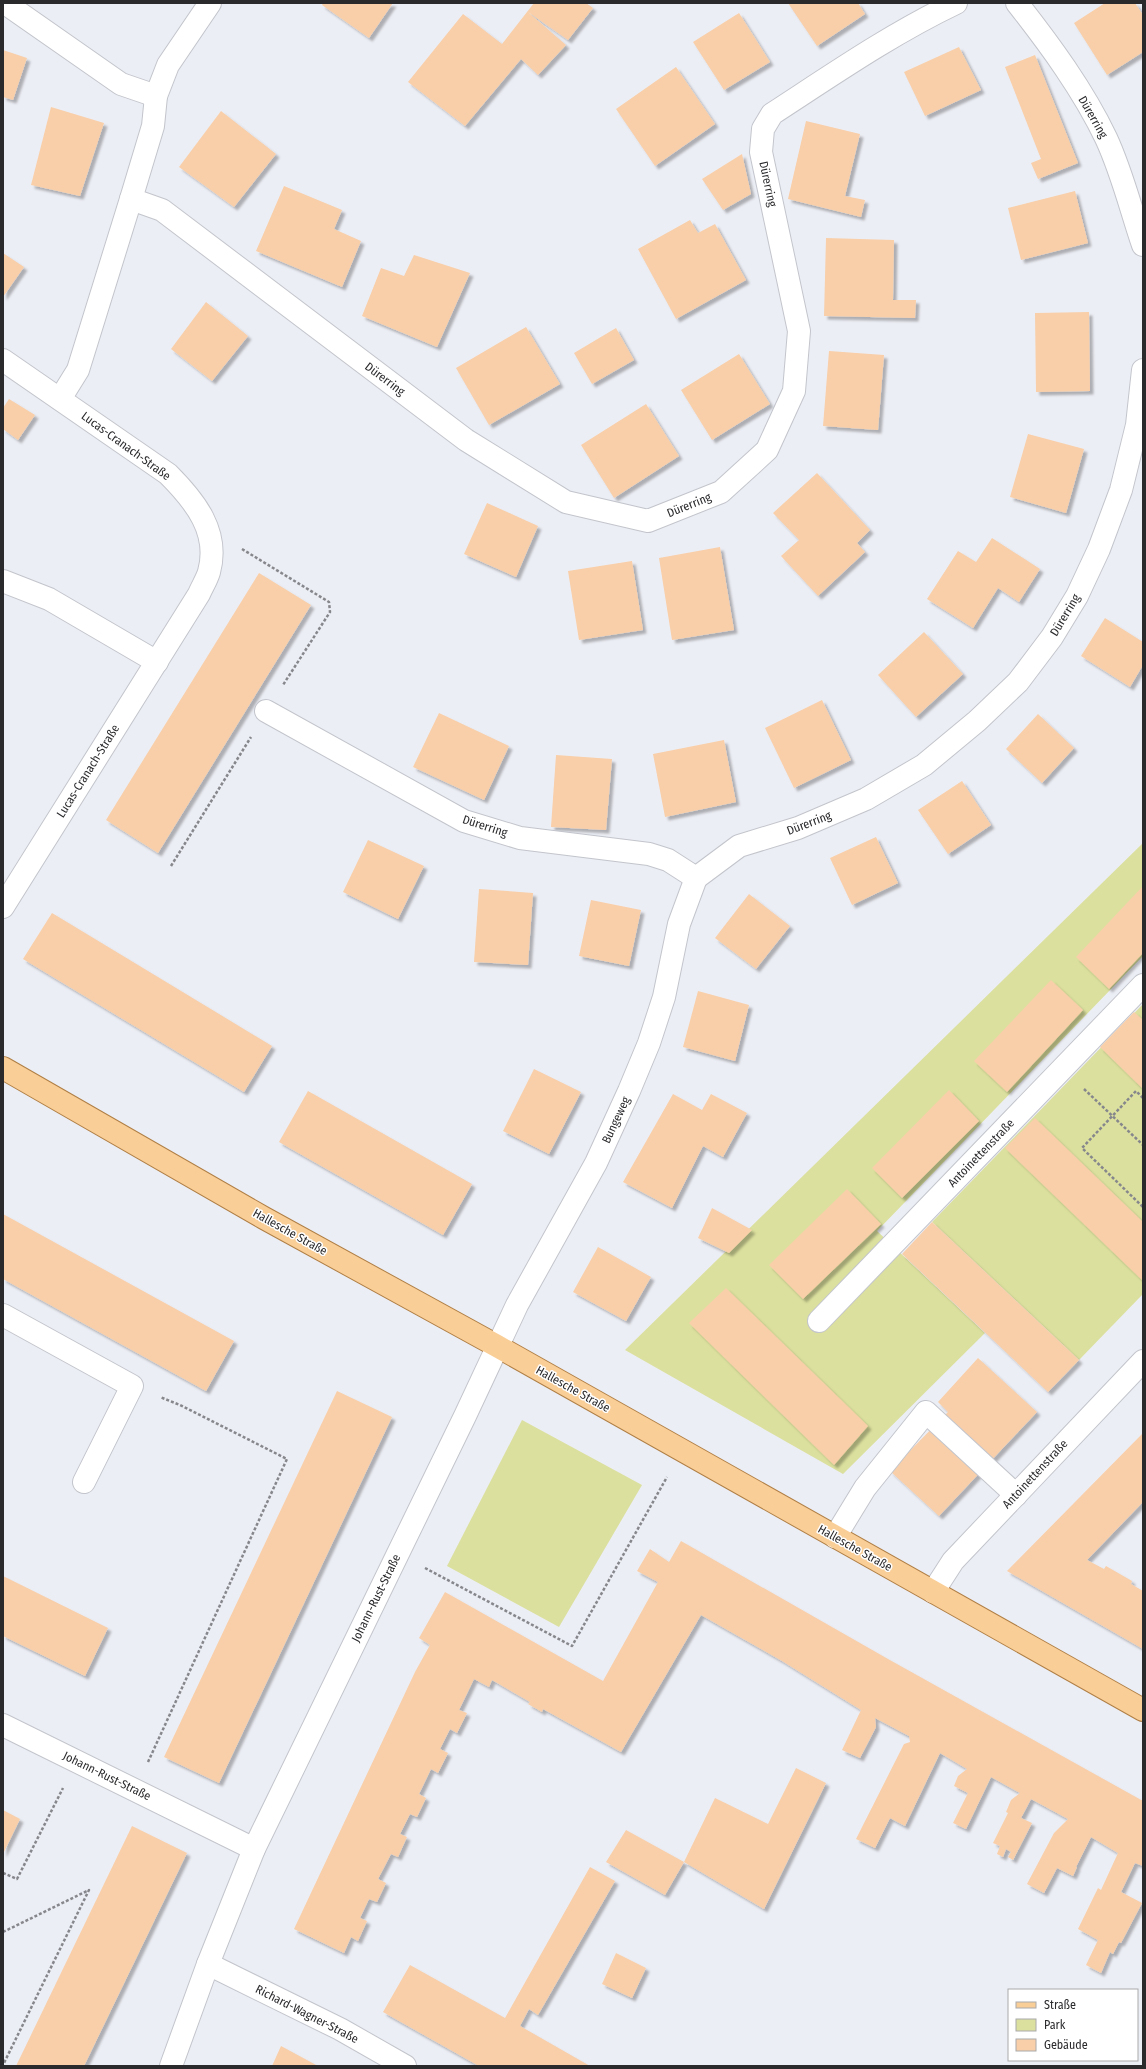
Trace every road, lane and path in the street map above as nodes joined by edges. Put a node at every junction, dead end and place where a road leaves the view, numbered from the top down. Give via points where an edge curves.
1 (5, 3) edge
2 (210, 3) edge
3 (956, 3) edge
4 (1017, 3) edge
5 (923, 10) edge
6 (156, 96) junction
7 (131, 199) junction
8 (1143, 245) edge
9 (3, 360) edge
10 (1143, 370) edge
11 (60, 399) junction
12 (3, 581) edge
13 (156, 662) junction
14 (266, 711) dead end
15 (696, 878) junction
16 (3, 907) edge
17 (1143, 985) edge
18 (3, 1068) edge
19 (1063, 1069) junction
20 (1143, 1098) edge
21 (1112, 1116) junction
22 (1143, 1145) edge
23 (1143, 1207) edge
24 (3, 1315) edge
25 (819, 1321) dead end
26 (497, 1346) junction
27 (1143, 1361) edge
28 (132, 1386) junction
29 (682, 1451) junction
30 (84, 1482) dead end
31 (1016, 1495) junction
32 (835, 1537) junction
33 (397, 1553) junction
34 (933, 1592) junction
35 (1143, 1710) edge
36 (3, 1725) edge
37 (76, 1761) junction
38 (136, 1789) junction
39 (254, 1849) junction
40 (3, 1873) edge
41 (3, 1932) edge
42 (208, 1964) junction
43 (3, 2066) edge
44 (171, 2066) edge
45 (405, 2066) edge

1 - 6 street via 121,84
2 - 6 street via 168,65
3 - 5 street, Dürerring
4 - 8 street, Dürerring via 1041,33 1106,139
5 - 7 street, Dürerring via 874,48 772,114 763,129 761,152 799,331 794,392 767,450 721,492 648,521 566,502 473,444 162,210
6 - 7 street via 153,126
7 - 11 street via 78,370
9 - 11 street, Lucas-Cranach-Straße
10 - 15 street, Dürerring via 1136,432 1121,490 1099,549 1077,596 1052,637 1018,682 977,722 924,765 866,799 798,828 739,846
11 - 13 street, Lucas-Cranach-Straße via 168,474 188,494 207,528 213,548 209,573 199,594
12 - 13 street via 49,598
13 - 16 street, Lucas-Cranach-Straße
14 - 15 street, Dürerring via 464,821 520,838 649,854 668,860
15 - 26 street, Bungeweg via 679,924 664,997 629,1091 596,1163
17 - 19 street, Antoinettenstraße
18 - 26 main road, Hallesche Straße via 264,1218
19 - 21 path
19 - 25 street, Antoinettenstraße
20 - 21 path via 1136,1091
21 - 22 path
21 - 23 path via 1082,1148
24 - 28 street
26 - 29 main road, Hallesche Straße
26 - 33 street, Johann-Rust-Straße
27 - 31 street, Antoinettenstraße
28 - 30 street
28 - 38 path via 180,1405 287,1459
29 - 32 main road, Hallesche Straße
29 - 33 path via 572,1646
31 - 32 street via 926,1412 865,1488
31 - 34 street, Antoinettenstraße via 953,1561
32 - 34 main road, Hallesche Straße
33 - 39 street, Johann-Rust-Straße
34 - 35 main road, Hallesche Straße
36 - 37 street, Johann-Rust-Straße
37 - 38 street, Johann-Rust-Straße
37 - 40 path via 17,1879
38 - 39 street, Johann-Rust-Straße
39 - 42 street, Johann-Rust-Straße
41 - 43 path via 89,1890
42 - 44 street, Johann-Rust-Straße
42 - 45 street, Richard-Wagner-Straße via 340,2029

